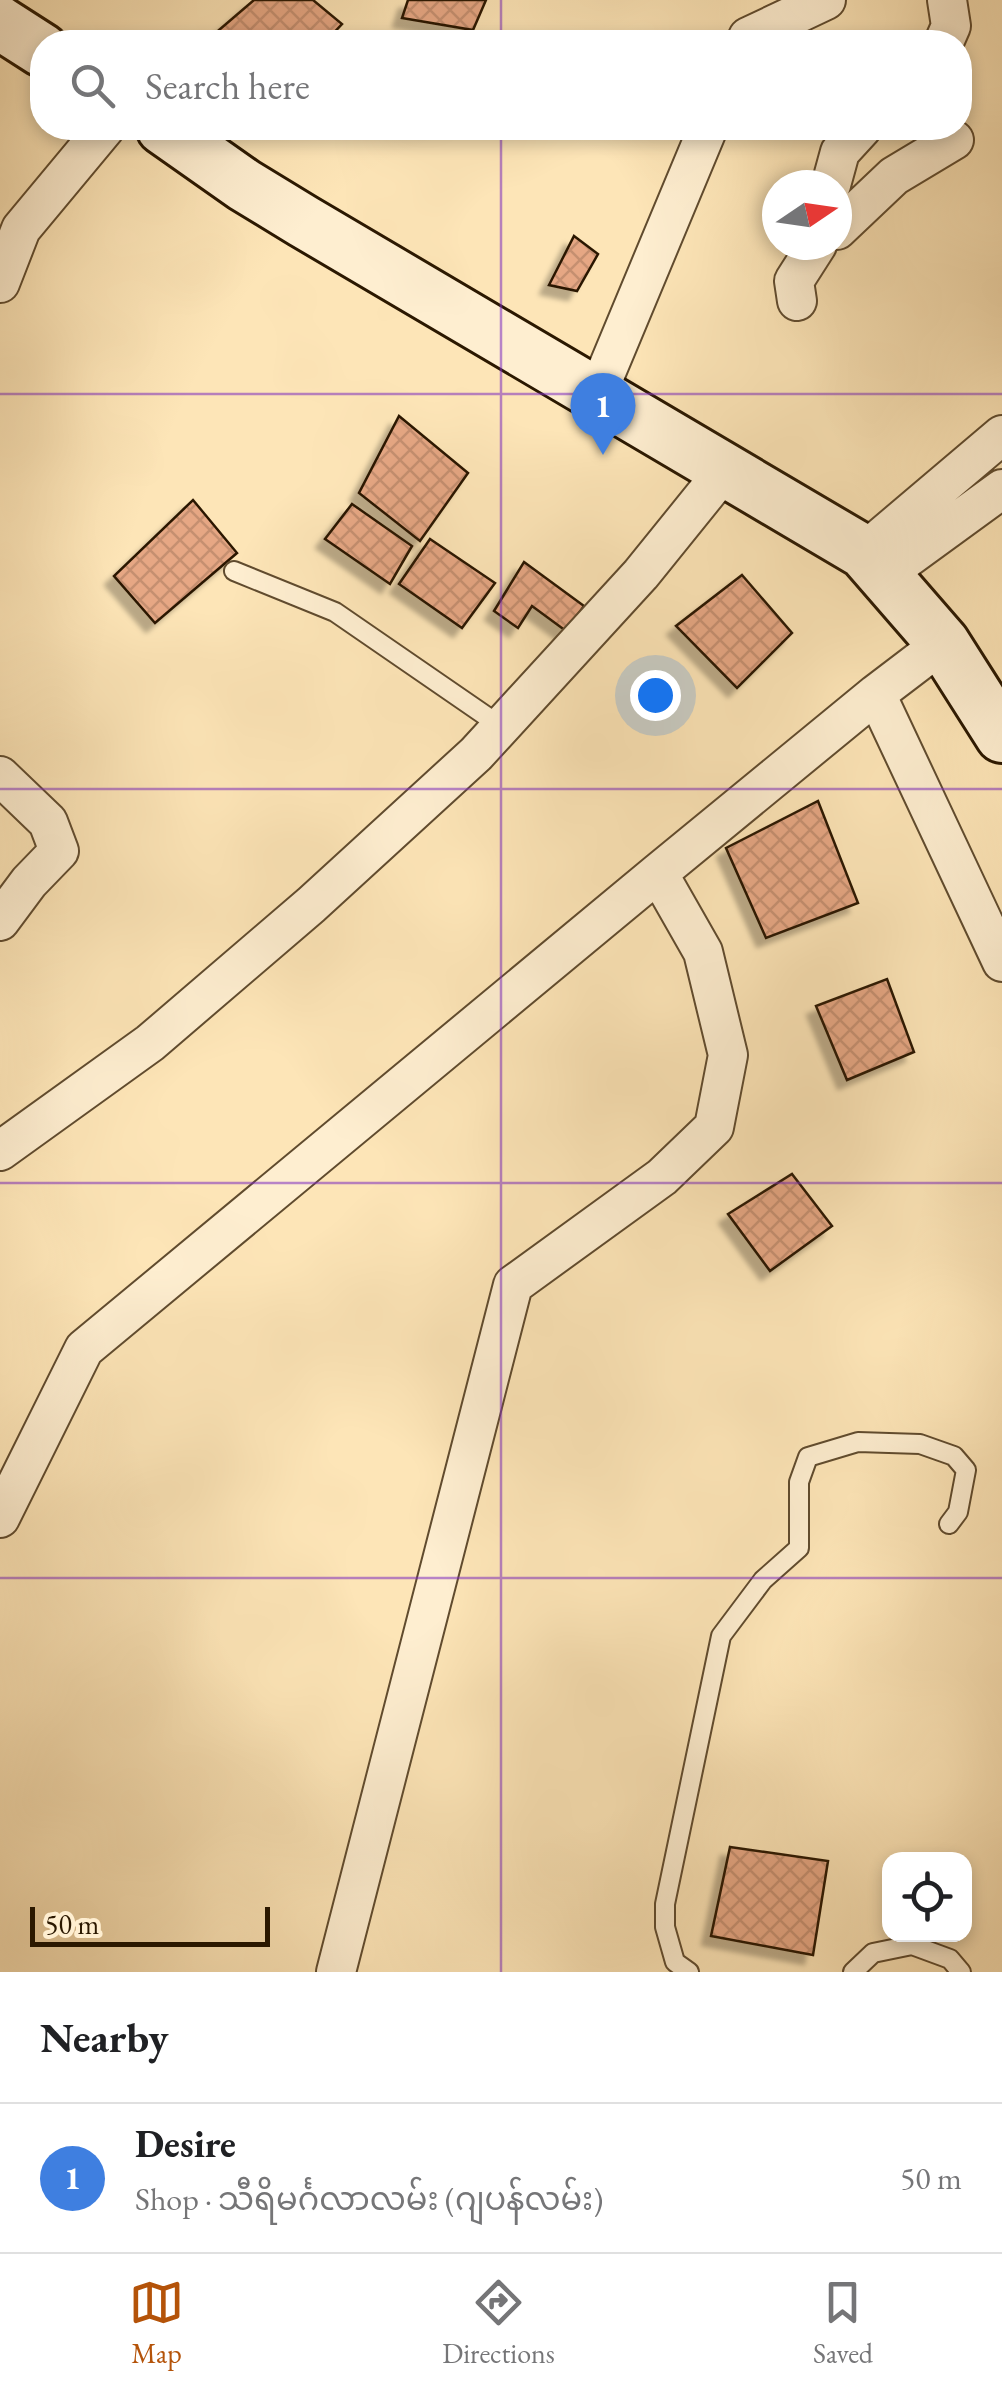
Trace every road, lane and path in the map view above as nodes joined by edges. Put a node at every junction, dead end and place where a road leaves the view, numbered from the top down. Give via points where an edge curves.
1 (826, 0) edge
2 (947, 0) edge
3 (0, 23) edge
4 (747, 27) edge
5 (949, 30) edge
6 (30, 42) edge
7 (95, 140) edge
8 (180, 140) edge
9 (703, 140) edge
10 (851, 140) edge
11 (954, 140) dead end
12 (835, 170) edge
13 (852, 216) edge
14 (807, 260) edge
15 (0, 283) edge
16 (797, 301) dead end
17 (597, 394) junction
18 (1002, 435) edge
19 (725, 470) junction
20 (1002, 489) edge
21 (874, 564) junction
22 (234, 571) dead end
23 (942, 643) junction
24 (876, 694) junction
25 (502, 727) junction
26 (1002, 736) edge
27 (0, 776) edge
28 (658, 873) junction
29 (0, 921) edge
30 (1002, 962) edge
31 (0, 1151) edge
32 (0, 1518) edge
33 (950, 1524) dead end
34 (336, 1972) edge
35 (689, 1972) edge
36 (853, 1972) edge
37 (961, 1972) edge

1 - 4 street
2 - 5 street
3 - 6 street
7 - 15 street via 22,229
8 - 17 street via 303,221
9 - 17 street
10 - 12 street
11 - 13 street via 894,176
14 - 16 street via 794,281
17 - 19 street
18 - 21 street
19 - 21 street
19 - 25 street
20 - 21 street
21 - 23 street
22 - 25 lane via 335,612
23 - 24 street
23 - 26 street
24 - 28 street
24 - 30 street
25 - 31 street via 150,1043
27 - 29 street via 48,822 59,852
28 - 32 street via 84,1350
28 - 34 street via 703,952 728,1056 714,1127 662,1178 513,1284
33 - 35 lane via 966,1470 954,1456 920,1444 858,1442 808,1457 799,1482 799,1548 763,1580 721,1636 664,1904 675,1962
36 - 37 lane via 873,1953 912,1945 950,1958

